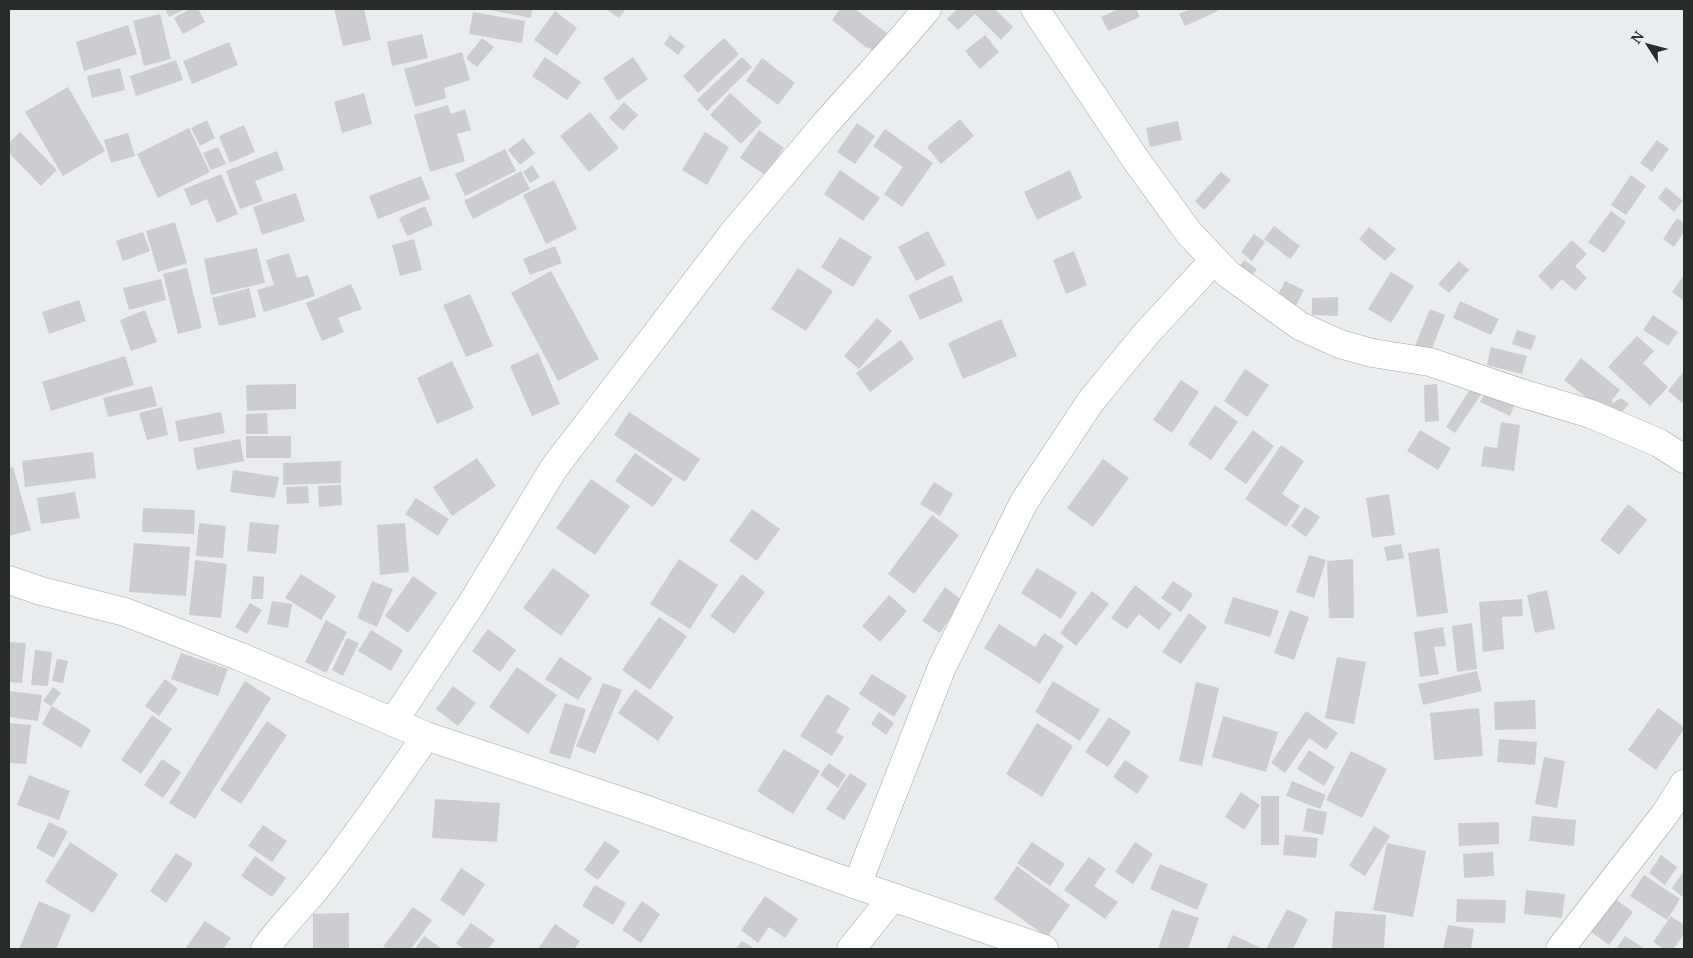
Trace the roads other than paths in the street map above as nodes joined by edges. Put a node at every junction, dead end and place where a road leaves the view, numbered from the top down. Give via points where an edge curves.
1 (927, 9) edge
2 (1035, 9) edge
3 (1214, 260) junction
4 (1684, 460) edge
5 (9, 580) edge
6 (392, 722) junction
7 (426, 736) junction
8 (1684, 784) edge
9 (856, 886) junction
10 (892, 898) junction
11 (265, 949) edge
12 (851, 949) edge
13 (1044, 949) edge
14 (1560, 949) edge

1 - 6 street via 734,232 560,460 472,603
2 - 3 street via 1136,160 1189,233
3 - 4 street via 1228,274 1300,326 1340,344 1372,353 1430,362 1591,414 1659,443
3 - 9 street via 1146,334 1091,401 1024,502 942,667
5 - 6 street via 125,612 241,657
6 - 7 street
7 - 9 street via 638,807
7 - 11 street via 320,884
8 - 14 street
9 - 10 street
10 - 12 street
10 - 13 street

